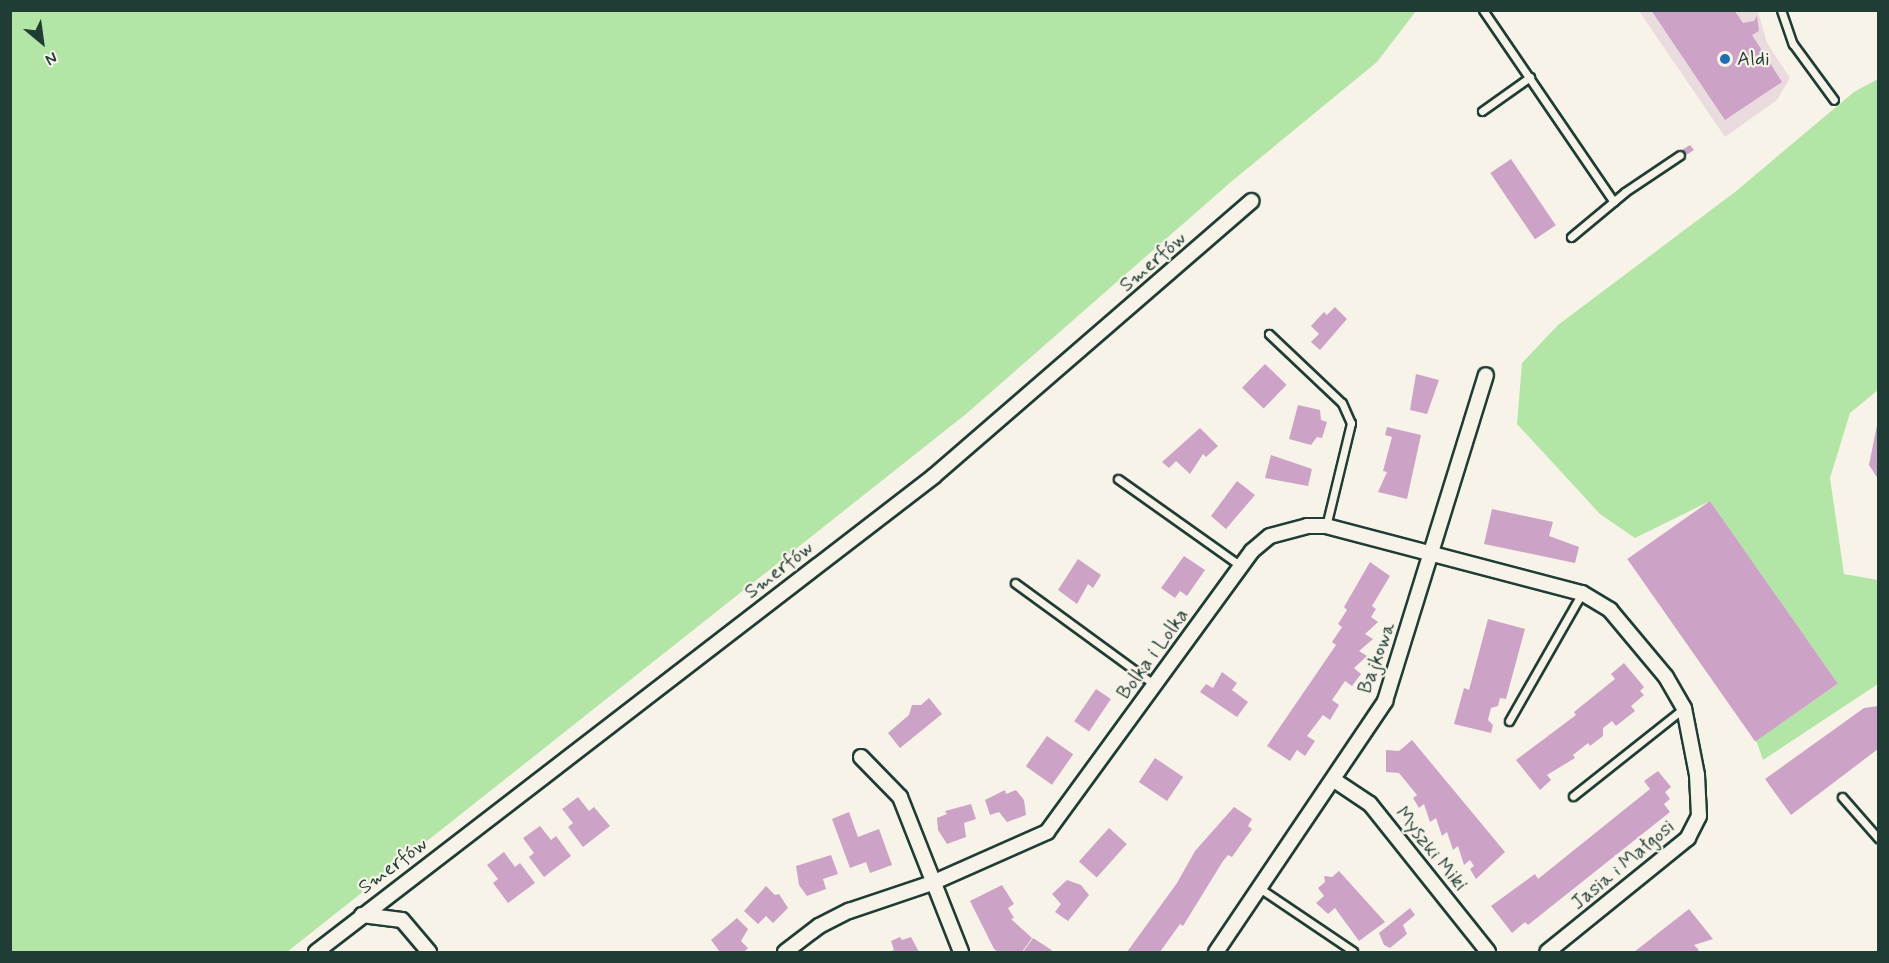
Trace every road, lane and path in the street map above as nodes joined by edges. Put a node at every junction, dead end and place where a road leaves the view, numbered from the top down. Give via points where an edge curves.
1 (1483, 10) edge
2 (1781, 10) edge
3 (1530, 77) junction
4 (1834, 100) dead end
5 (1482, 111) dead end
6 (1680, 155) dead end
7 (1251, 201) dead end
8 (1614, 202) junction
9 (1571, 237) dead end
10 (1269, 334) dead end
11 (1486, 375) dead end
12 (1118, 479) dead end
13 (1326, 526) junction
14 (1432, 556) junction
15 (1241, 566) junction
16 (1015, 583) dead end
17 (1582, 593) junction
18 (1155, 685) junction
19 (1684, 708) junction
20 (1509, 721) dead end
21 (861, 757) dead end
22 (1334, 780) junction
23 (1573, 796) dead end
24 (1842, 797) dead end
25 (1878, 838) edge
26 (932, 883) junction
27 (1261, 889) junction
28 (362, 915) junction
29 (1353, 951) dead end
30 (316, 952) edge
31 (429, 952) edge
32 (785, 952) edge
33 (961, 952) edge
34 (1216, 952) edge
35 (1488, 952) edge
36 (1547, 952) edge

1 - 3 lane
2 - 4 lane via 1793,44
3 - 5 lane
3 - 8 lane
6 - 8 lane
7 - 28 street, Smerfów via 934,476
8 - 9 lane
10 - 13 lane via 1342,403 1351,423
11 - 14 street, Bajkowa via 1462,443
12 - 15 lane
13 - 14 street, Bolka i Lolka
13 - 15 street, Bolka i Lolka via 1290,528 1270,537
14 - 17 street, Jasia i Małgosi
14 - 22 street, Bajkowa via 1385,700
15 - 18 street, Bolka i Lolka
16 - 18 lane
17 - 19 street, Jasia i Małgosi via 1610,610 1629,630 1666,677
17 - 20 lane
18 - 26 street, Bolka i Lolka via 1047,832
19 - 23 lane
19 - 36 street, Jasia i Małgosi via 1697,775 1699,816 1688,838
21 - 26 street via 900,797
22 - 27 street, Bajkowa
22 - 35 street, Myszki Miki via 1370,804
24 - 25 lane
26 - 32 street, Bolka i Lolka via 849,911
26 - 33 street
27 - 29 lane
27 - 34 street, Bajkowa
28 - 30 street, Smerfów
28 - 31 street via 402,920

